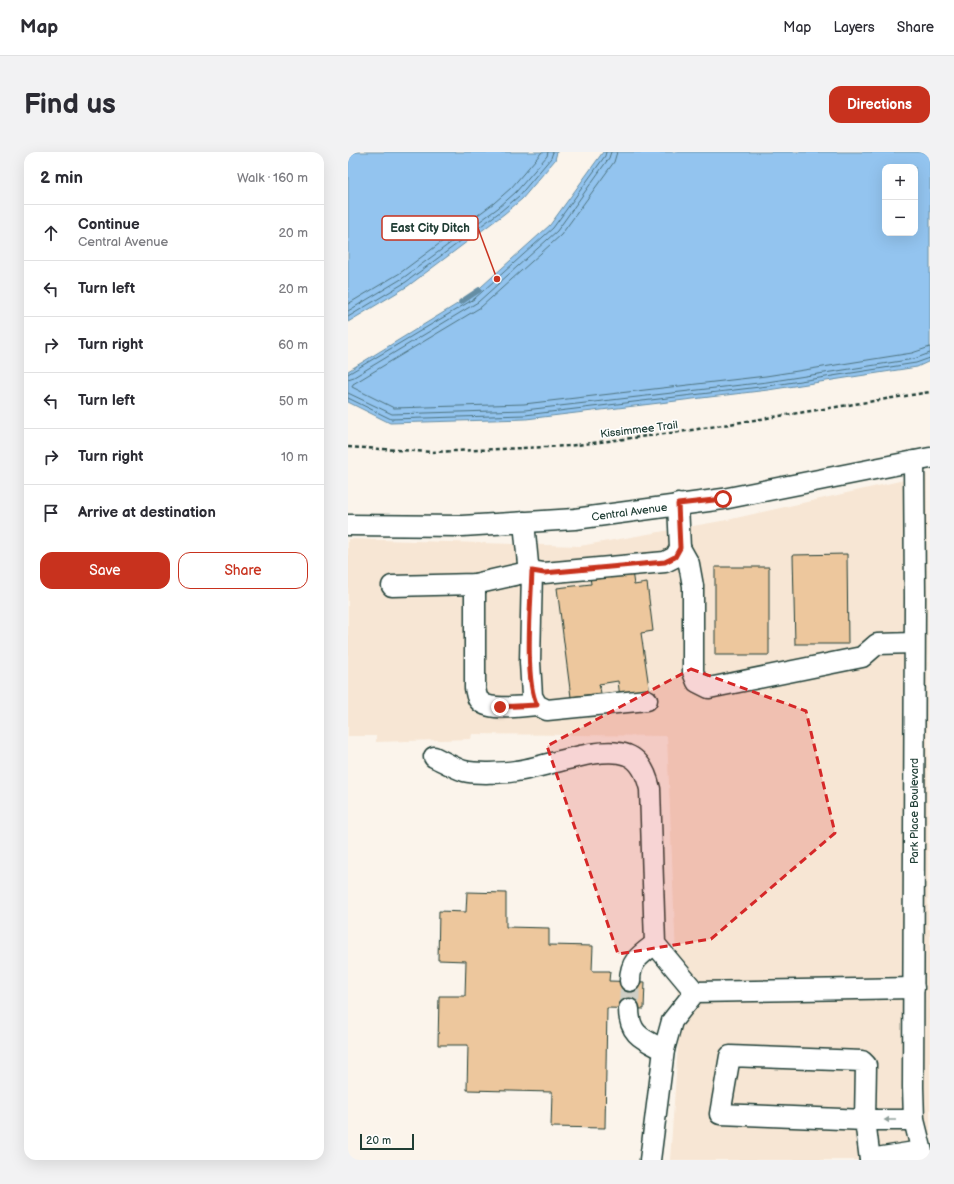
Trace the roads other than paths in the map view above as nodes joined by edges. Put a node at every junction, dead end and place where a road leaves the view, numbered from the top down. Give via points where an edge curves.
1 (922, 460) edge
2 (678, 504) junction
3 (524, 522) junction
4 (348, 525) edge
5 (680, 548) junction
6 (532, 571) junction
7 (475, 584) junction
8 (392, 586) dead end
9 (923, 597) edge
10 (914, 643) junction
11 (647, 700) dead end
12 (537, 705) junction
13 (922, 717) edge
14 (434, 757) dead end
15 (922, 909) edge
16 (656, 944) junction
17 (630, 981) tunnel mouth
18 (914, 988) junction
19 (695, 992) junction
20 (629, 1009) tunnel mouth
21 (664, 1050) junction
22 (865, 1120) junction
23 (914, 1120) junction
24 (922, 1156) edge
25 (870, 1159) edge
26 (650, 1160) edge

1 - 2 street, Central Avenue via 758,493
1 - 9 street, Park Place Boulevard
2 - 3 street, Central Avenue via 645,511
2 - 5 street
3 - 4 street, Central Avenue via 462,526
3 - 6 street via 528,564
5 - 6 street via 675,557 665,562 544,573
5 - 10 street via 689,564 693,586 693,672 697,682 709,688 862,657 877,644
6 - 7 street
6 - 12 street via 530,662 532,696
7 - 8 street
7 - 12 street via 474,688 478,699 485,705 500,707
9 - 10 street, Park Place Boulevard
10 - 13 street, Park Place Boulevard
11 - 12 street via 547,710
13 - 15 street, Park Place Boulevard via 913,853
14 - 16 street via 465,771 478,772 516,771 614,752 628,755 638,762 647,776 650,789
15 - 18 street, Park Place Boulevard
16 - 17 street via 636,958
16 - 19 street
18 - 19 street
18 - 23 street, Park Place Boulevard
19 - 21 street via 672,1021
20 - 21 street via 629,1021 638,1036
21 - 26 street
22 - 22 street via 720,1114 730,1056 862,1061 866,1065
23 -> 22 street
22 - 25 street
23 - 24 street, Park Place Boulevard
24 - 25 street

